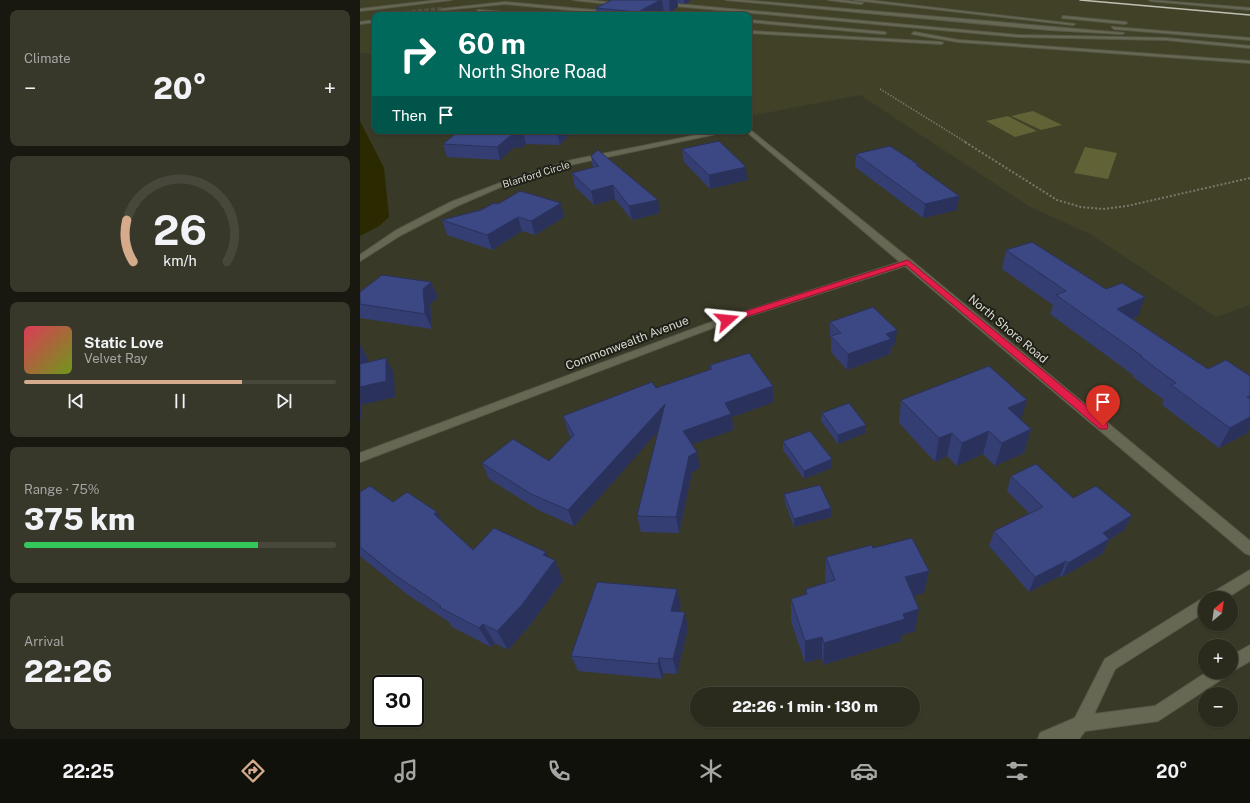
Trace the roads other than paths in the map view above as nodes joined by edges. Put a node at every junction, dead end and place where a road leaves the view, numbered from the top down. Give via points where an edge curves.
1 (449, 0) edge
2 (505, 0) edge
3 (575, 0) edge
4 (615, 0) edge
5 (678, 0) edge
6 (728, 0) edge
7 (764, 0) edge
8 (856, 0) edge
9 (900, 0) edge
10 (1151, 0) edge
11 (828, 1) edge
12 (382, 2) dead end
13 (570, 3) dead end
14 (623, 4) edge
15 (360, 6) edge
16 (1250, 9) edge
17 (360, 10) edge
18 (648, 10) edge
19 (443, 12) edge
20 (515, 12) edge
21 (572, 12) edge
22 (604, 12) edge
23 (641, 12) edge
24 (680, 12) dead end
25 (725, 12) edge
26 (752, 15) edge
27 (752, 18) edge
28 (372, 20) edge
29 (360, 21) edge
30 (752, 22) edge
31 (752, 27) edge
32 (752, 27) edge
33 (1110, 28) junction
34 (1049, 29) junction
35 (888, 30) dead end
36 (903, 31) dead end
37 (752, 32) edge
38 (892, 34) dead end
39 (909, 34) dead end
40 (1250, 35) edge
41 (872, 39) junction
42 (1250, 40) edge
43 (1250, 43) edge
44 (958, 44) junction
45 (1250, 46) edge
46 (1168, 55) junction
47 (1250, 57) edge
48 (1250, 64) edge
49 (711, 134) edge
50 (752, 134) edge
51 (360, 259) edge
52 (908, 262) junction
53 (360, 458) edge
54 (1250, 549) edge
55 (1250, 576) edge
56 (1226, 591) edge
57 (1198, 608) edge
58 (1250, 652) edge
59 (1238, 660) edge
60 (1209, 679) edge
61 (1081, 724) junction
62 (1046, 739) edge
63 (1069, 739) edge

1 - 17 street
2 - 23 street
3 - 14 street
4 - 14 street
5 - 34 street via 992,27
6 - 34 street
7 - 34 street
8 - 33 street
9 - 40 street
10 - 16 street
11 - 33 street via 1021,23
12 - 15 street
13 - 14 street
18 - 24 street
19 - 20 street
19 - 21 street via 505,6
19 - 22 street via 505,3
25 - 45 street via 662,4 993,31 1166,39
26 - 36 street
27 - 35 street
28 - 29 street
30 - 38 street
31 - 41 street
32 - 44 street
33 - 42 street
34 - 43 street
37 - 41 street
39 - 46 street
41 - 44 street
44 - 48 street
46 - 47 street
46 - 48 street
49 - 51 street, Blanford Circle via 572,162 510,181 454,204 398,233
50 - 52 street, North Shore Road
52 - 53 street, Commonwealth Avenue via 712,325
52 - 54 street, North Shore Road
55 - 56 street
57 - 61 street via 1110,664
58 - 59 street
60 - 61 street via 1158,713
61 - 62 street
61 - 63 street

